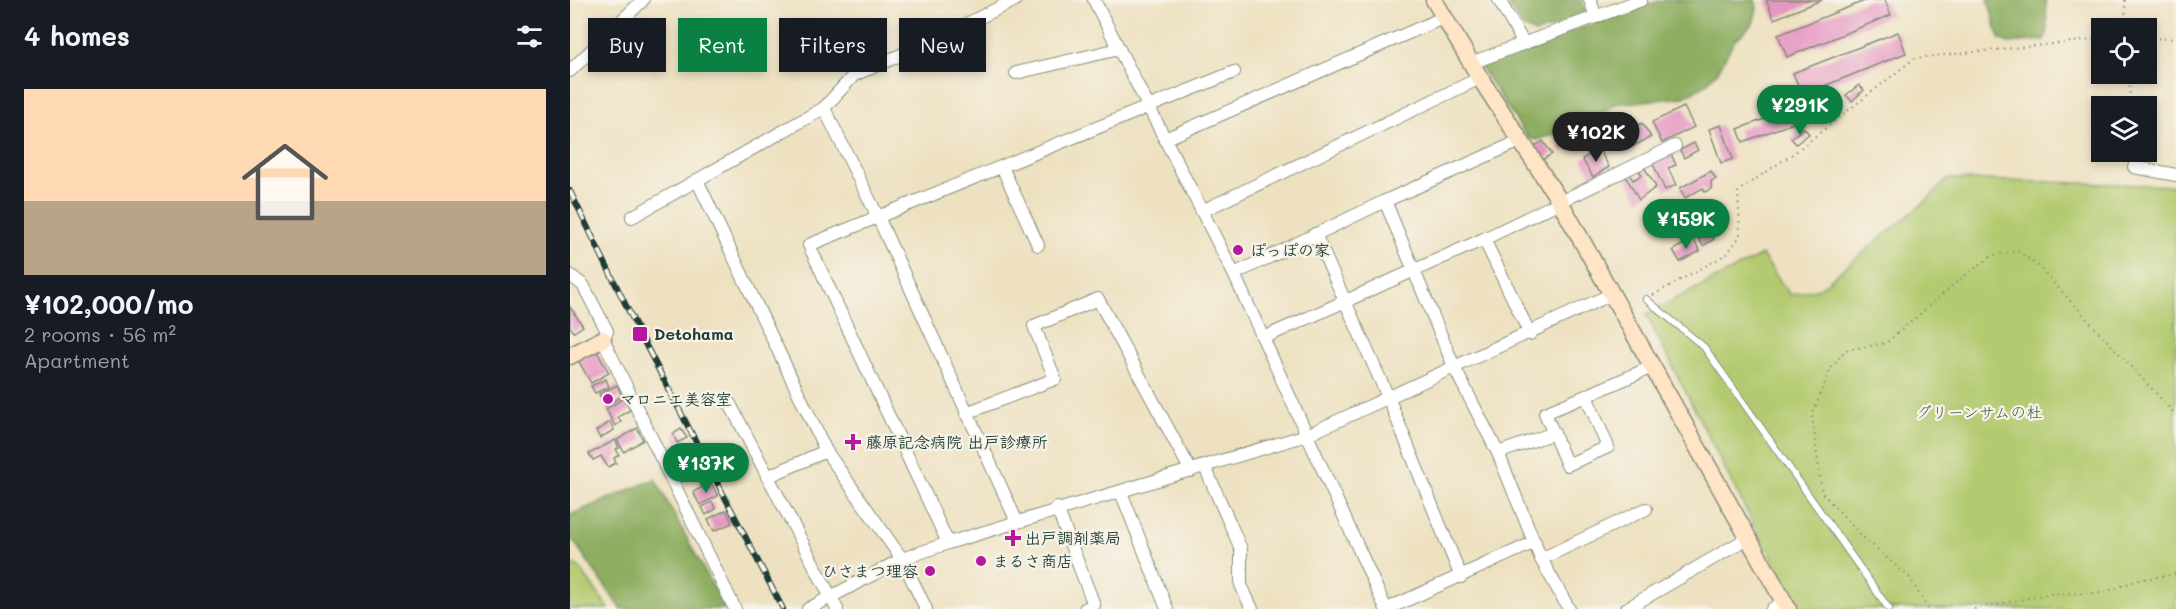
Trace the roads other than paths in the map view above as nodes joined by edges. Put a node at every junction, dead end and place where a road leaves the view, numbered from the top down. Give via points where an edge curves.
1 (643, 0) edge
2 (1015, 0) edge
3 (1094, 0) edge
4 (1434, 0) edge
5 (1499, 0) edge
6 (1590, 0) edge
7 (1641, 0) edge
8 (1445, 17) junction
9 (1596, 17) junction
10 (1524, 44) junction
11 (1119, 49) junction
12 (1471, 63) junction
13 (570, 71) edge
14 (1234, 72) dead end
15 (1016, 73) dead end
16 (1480, 78) junction
17 (1151, 106) junction
18 (824, 108) junction
19 (1165, 139) junction
20 (1520, 141) junction
21 (1675, 146) dead end
22 (1002, 167) junction
23 (2134, 167) dead end
24 (2176, 175) edge
25 (697, 180) junction
26 (1559, 200) junction
27 (1385, 201) junction
28 (1202, 211) junction
29 (632, 217) dead end
30 (878, 217) junction
31 (1315, 234) junction
32 (1484, 239) junction
33 (1038, 245) dead end
34 (1414, 269) junction
35 (570, 274) edge
36 (1234, 274) junction
37 (1612, 294) junction
38 (1646, 299) road end
39 (1343, 301) junction
40 (1530, 334) junction
41 (1263, 338) junction
42 (603, 339) junction
43 (570, 356) edge
44 (1654, 366) junction
45 (1455, 369) junction
46 (1586, 396) junction
47 (1388, 397) junction
48 (730, 404) dead end
49 (966, 413) junction
50 (1554, 433) junction
51 (1307, 435) junction
52 (826, 450) junction
53 (1498, 453) junction
54 (1205, 467) junction
55 (1191, 471) junction
56 (767, 477) junction
57 (1121, 492) junction
58 (1057, 508) junction
59 (1646, 509) dead end
60 (1017, 522) junction
61 (1748, 538) junction
62 (1535, 542) junction
63 (948, 543) junction
64 (902, 559) junction
65 (1541, 559) junction
66 (1461, 577) junction
67 (830, 596) junction
68 (1781, 607) edge
69 (735, 609) edge
70 (808, 609) edge
71 (837, 609) edge
72 (926, 609) edge
73 (1085, 609) edge
74 (1167, 609) edge
75 (1252, 609) edge
76 (1387, 609) edge
77 (1569, 609) edge
78 (1626, 609) edge
79 (1889, 609) edge

1 - 13 street
2 - 18 street via 854,75
3 - 11 street
4 - 8 street
5 - 10 street
6 - 9 street
7 - 9 street
8 - 12 street
8 - 19 street
9 - 10 street
10 - 12 street
11 - 15 street
11 - 17 street
12 - 16 street
14 - 17 street
16 - 20 street
16 - 28 street
17 - 19 street
17 - 22 street
18 - 25 street
18 - 30 street
19 - 28 street
20 - 26 street
20 - 27 street
21 - 26 street
22 - 30 street
22 - 33 street
23 - 24 street
25 - 29 street
25 - 52 street
26 - 32 street
26 - 37 street
27 - 31 street
27 - 34 street
28 - 36 street
30 - 49 street
30 - 63 street via 809,245
31 - 36 street
31 - 39 street
32 - 34 street
32 - 40 street
34 - 39 street
34 - 45 street
35 - 42 street via 583,285 607,331
36 - 41 street
37 - 40 street
37 - 44 street
38 - 79 lane via 1704,346
39 - 41 street
39 - 47 street
40 - 45 street
41 - 51 street
42 - 43 street
42 - 69 street
44 - 46 street
44 - 61 street
45 - 47 street
45 - 53 street
46 - 50 street via 1545,413
46 - 50 street via 1608,447 1568,465
47 - 51 street
47 - 66 street
48 - 56 street
49 - 55 street via 1055,380 1034,326 1098,299
49 - 60 street
50 - 53 street
51 - 54 street
51 - 76 street
52 - 56 street
52 - 64 street
53 - 62 street
54 - 55 street
54 - 75 street via 1241,549 1241,585
55 - 57 street
56 - 67 street
57 - 58 street
57 - 74 street
58 - 60 street
58 - 73 street via 1094,605
59 - 65 street
60 - 63 street
61 - 68 street
61 - 78 street
62 - 65 street
62 - 66 street
63 - 64 street
64 - 67 street
64 - 72 street
65 - 77 street
66 - 76 street
67 - 70 street
67 - 71 street

